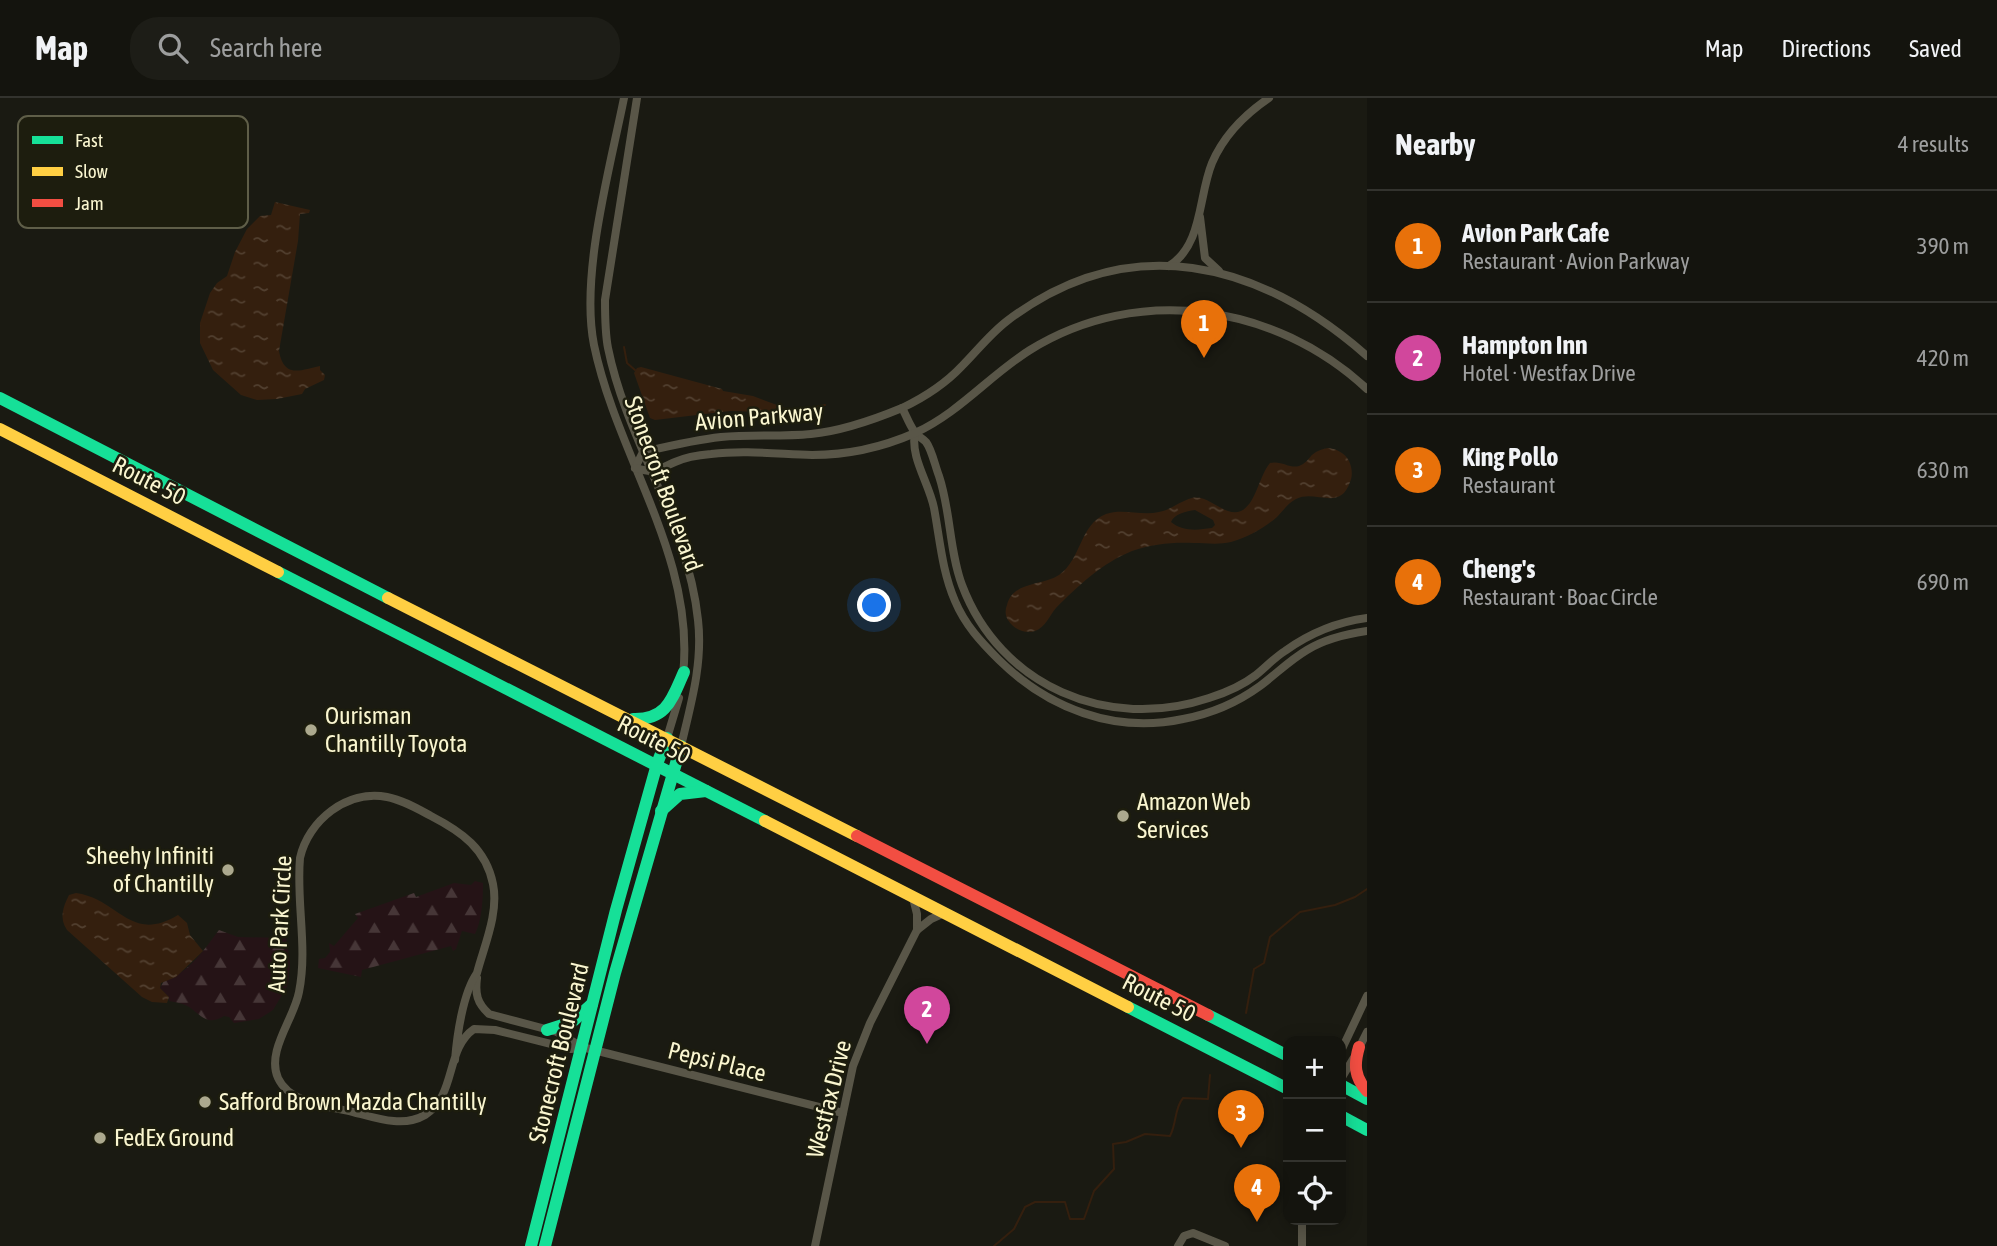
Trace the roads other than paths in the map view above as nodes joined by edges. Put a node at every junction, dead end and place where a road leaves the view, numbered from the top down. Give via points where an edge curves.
1 (624, 98) edge
2 (637, 98) edge
3 (1269, 98) edge
4 (1199, 214) junction
5 (1169, 266) junction
6 (1220, 272) junction
7 (1367, 356) edge
8 (1367, 389) edge
9 (0, 398) edge
10 (902, 408) junction
11 (0, 429) edge
12 (915, 433) junction
13 (643, 453) junction
14 (635, 468) junction
15 (652, 471) junction
16 (1367, 618) edge
17 (1367, 631) edge
18 (684, 672) junction
19 (629, 719) junction
20 (667, 738) junction
21 (681, 746) junction
22 (657, 764) junction
23 (673, 772) junction
24 (709, 791) junction
25 (661, 811) junction
26 (912, 895) junction
27 (947, 913) junction
28 (917, 930) junction
29 (477, 973) junction
30 (1367, 996) edge
31 (594, 1001) junction
32 (547, 1030) junction
33 (1367, 1032) edge
34 (1346, 1040) edge
35 (1359, 1047) junction
36 (589, 1048) junction
37 (1283, 1053) edge
38 (456, 1060) junction
39 (1346, 1070) edge
40 (1283, 1086) edge
41 (1346, 1088) edge
42 (1367, 1091) edge
43 (1367, 1099) edge
44 (843, 1113) junction
45 (1346, 1119) edge
46 (1367, 1130) edge
47 (1302, 1225) edge
48 (531, 1246) edge
49 (545, 1246) edge
50 (816, 1246) edge
51 (1178, 1246) edge
52 (1225, 1246) edge
53 (1302, 1246) edge

1 - 14 street, Stonecroft Boulevard via 595,248 590,316 598,363
2 - 13 street, Stonecroft Boulevard via 605,300 611,361
3 - 4 street via 1244,117 1218,150
4 - 5 street via 1184,255
4 - 6 street via 1205,258
5 - 6 street, Avion Parkway
5 - 10 street, Avion Parkway via 1100,274 1048,294 997,330 948,378
6 - 7 street, Avion Parkway via 1284,297
8 - 12 street, Avion Parkway via 1335,361 1264,325 1206,311 1145,311 1096,321 1048,340 1013,361 950,413
9 - 19 main road, Route 50
10 - 12 street
10 - 13 street, Avion Parkway via 838,430 719,437
11 - 22 main road, Route 50
12 - 15 street, Avion Parkway via 852,452 712,454
12 - 16 street via 926,442 940,479 956,564 978,618 1014,661 1072,698 1136,709 1190,704 1235,688 1323,629
12 - 17 street via 912,446 934,506 944,571 964,619 1014,674 1063,706 1122,722 1181,720 1240,699 1307,650
13 - 14 street
13 - 15 street, Stonecroft Boulevard
14 - 15 street, Avion Parkway
14 - 18 street, Stonecroft Boulevard via 674,564 684,619
15 - 21 street, Stonecroft Boulevard via 688,567 698,622 697,671
18 - 19 main road via 662,713 653,720
18 - 20 street, Stonecroft Boulevard
19 - 20 main road, Route 50
20 - 21 main road, Route 50
20 - 22 main road, Stonecroft Boulevard
21 - 23 main road, Stonecroft Boulevard
21 - 37 main road, Route 50
22 - 23 main road, Route 50
22 - 31 main road, Stonecroft Boulevard
23 - 24 main road, Route 50
23 - 25 main road, Stonecroft Boulevard
24 - 25 main road via 682,792
24 - 26 main road, Route 50
25 - 36 main road, Stonecroft Boulevard
26 - 27 main road, Route 50
26 - 28 street
27 - 28 street
27 - 40 main road, Route 50
28 - 44 street, Westfax Drive via 862,1040
29 - 32 street via 476,997 481,1008
29 - 38 street, Auto Park Circle via 456,1039
29 - 38 street, Auto Park Circle via 494,892 482,855 465,835 416,808 376,796 337,807 315,826 300,858 301,972 295,1008 275,1053 277,1077 288,1091 308,1101 406,1122 437,1106
30 - 34 street
31 - 32 main road via 574,1023
31 - 36 main road, Stonecroft Boulevard
32 - 36 street
33 - 35 street
35 - 39 street
35 - 42 main road via 1354,1069
36 - 38 street, Auto Park Circle via 571,1049 479,1028 463,1040
36 - 44 street, Pepsi Place
36 - 48 main road, Stonecroft Boulevard
36 - 49 main road, Stonecroft Boulevard
41 - 43 main road
44 - 50 street, Westfax Drive
45 - 46 main road
47 - 53 street
51 - 52 street via 1192,1233

